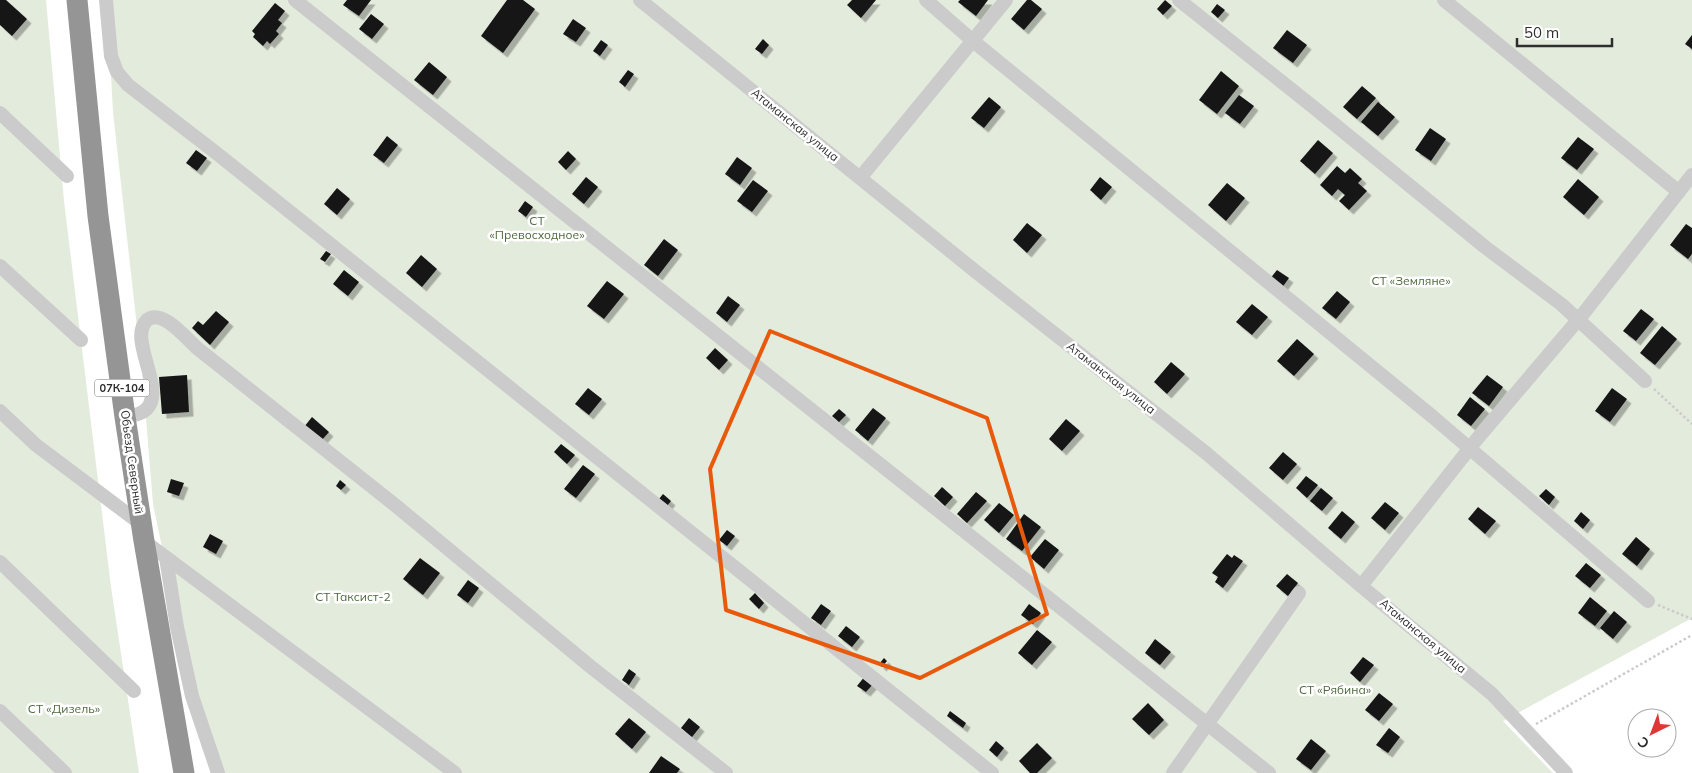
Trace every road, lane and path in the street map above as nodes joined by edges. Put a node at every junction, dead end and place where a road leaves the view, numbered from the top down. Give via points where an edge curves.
1 (77, 0) edge
2 (106, 0) edge
3 (295, 0) edge
4 (640, 0) edge
5 (926, 0) edge
6 (1006, 0) edge
7 (1179, 0) edge
8 (1444, 0) edge
9 (973, 41) junction
10 (0, 113) edge
11 (1692, 175) edge
12 (67, 176) dead end
13 (860, 178) junction
14 (1679, 192) junction
15 (0, 266) edge
16 (1578, 319) junction
17 (82, 340) dead end
18 (1646, 381) joint
19 (0, 411) edge
20 (126, 417) junction
21 (1692, 424) edge
22 (142, 532) junction
23 (166, 558) junction
24 (0, 562) edge
25 (1362, 586) junction
26 (1299, 593) dead end
27 (1648, 601) joint
28 (1692, 618) edge
29 (1692, 635) edge
30 (134, 692) dead end
31 (0, 711) edge
32 (1208, 723) junction
33 (1526, 730) junction
34 (65, 773) edge
35 (184, 773) edge
36 (218, 773) edge
37 (455, 773) edge
38 (726, 773) edge
39 (992, 773) edge
40 (1173, 773) edge
41 (1269, 773) edge
42 (1566, 773) edge

1 - 20 highway, Обьезд Северный / 07К-104 via 98,216
2 - 39 street via 110,56 128,85
3 - 32 street
4 - 13 street, Атаманская улица
5 - 9 street
6 - 9 street
7 - 16 street
8 - 14 street
9 - 13 street
9 - 27 street via 1425,411
10 - 12 street
11 - 14 street
13 - 25 street, Атаманская улица via 1206,453
14 - 16 street
15 - 17 street
16 - 18 street
16 - 25 street via 1477,439
18 - 21 path
19 - 22 street via 36,445
20 - 22 highway, Обьезд Северный / 07К-104
20 - 38 street via 144,412 152,400 142,327 153,316 159,316
22 - 23 street
22 - 35 highway, Обьезд Северный / 07К-104
23 - 36 street via 192,696
23 - 37 street
24 - 30 street
25 - 33 street, Атаманская улица via 1492,694
26 - 32 street
27 - 28 path
29 - 33 path
31 - 34 street
32 - 40 street
32 - 41 street
33 - 42 street, Атаманская улица

